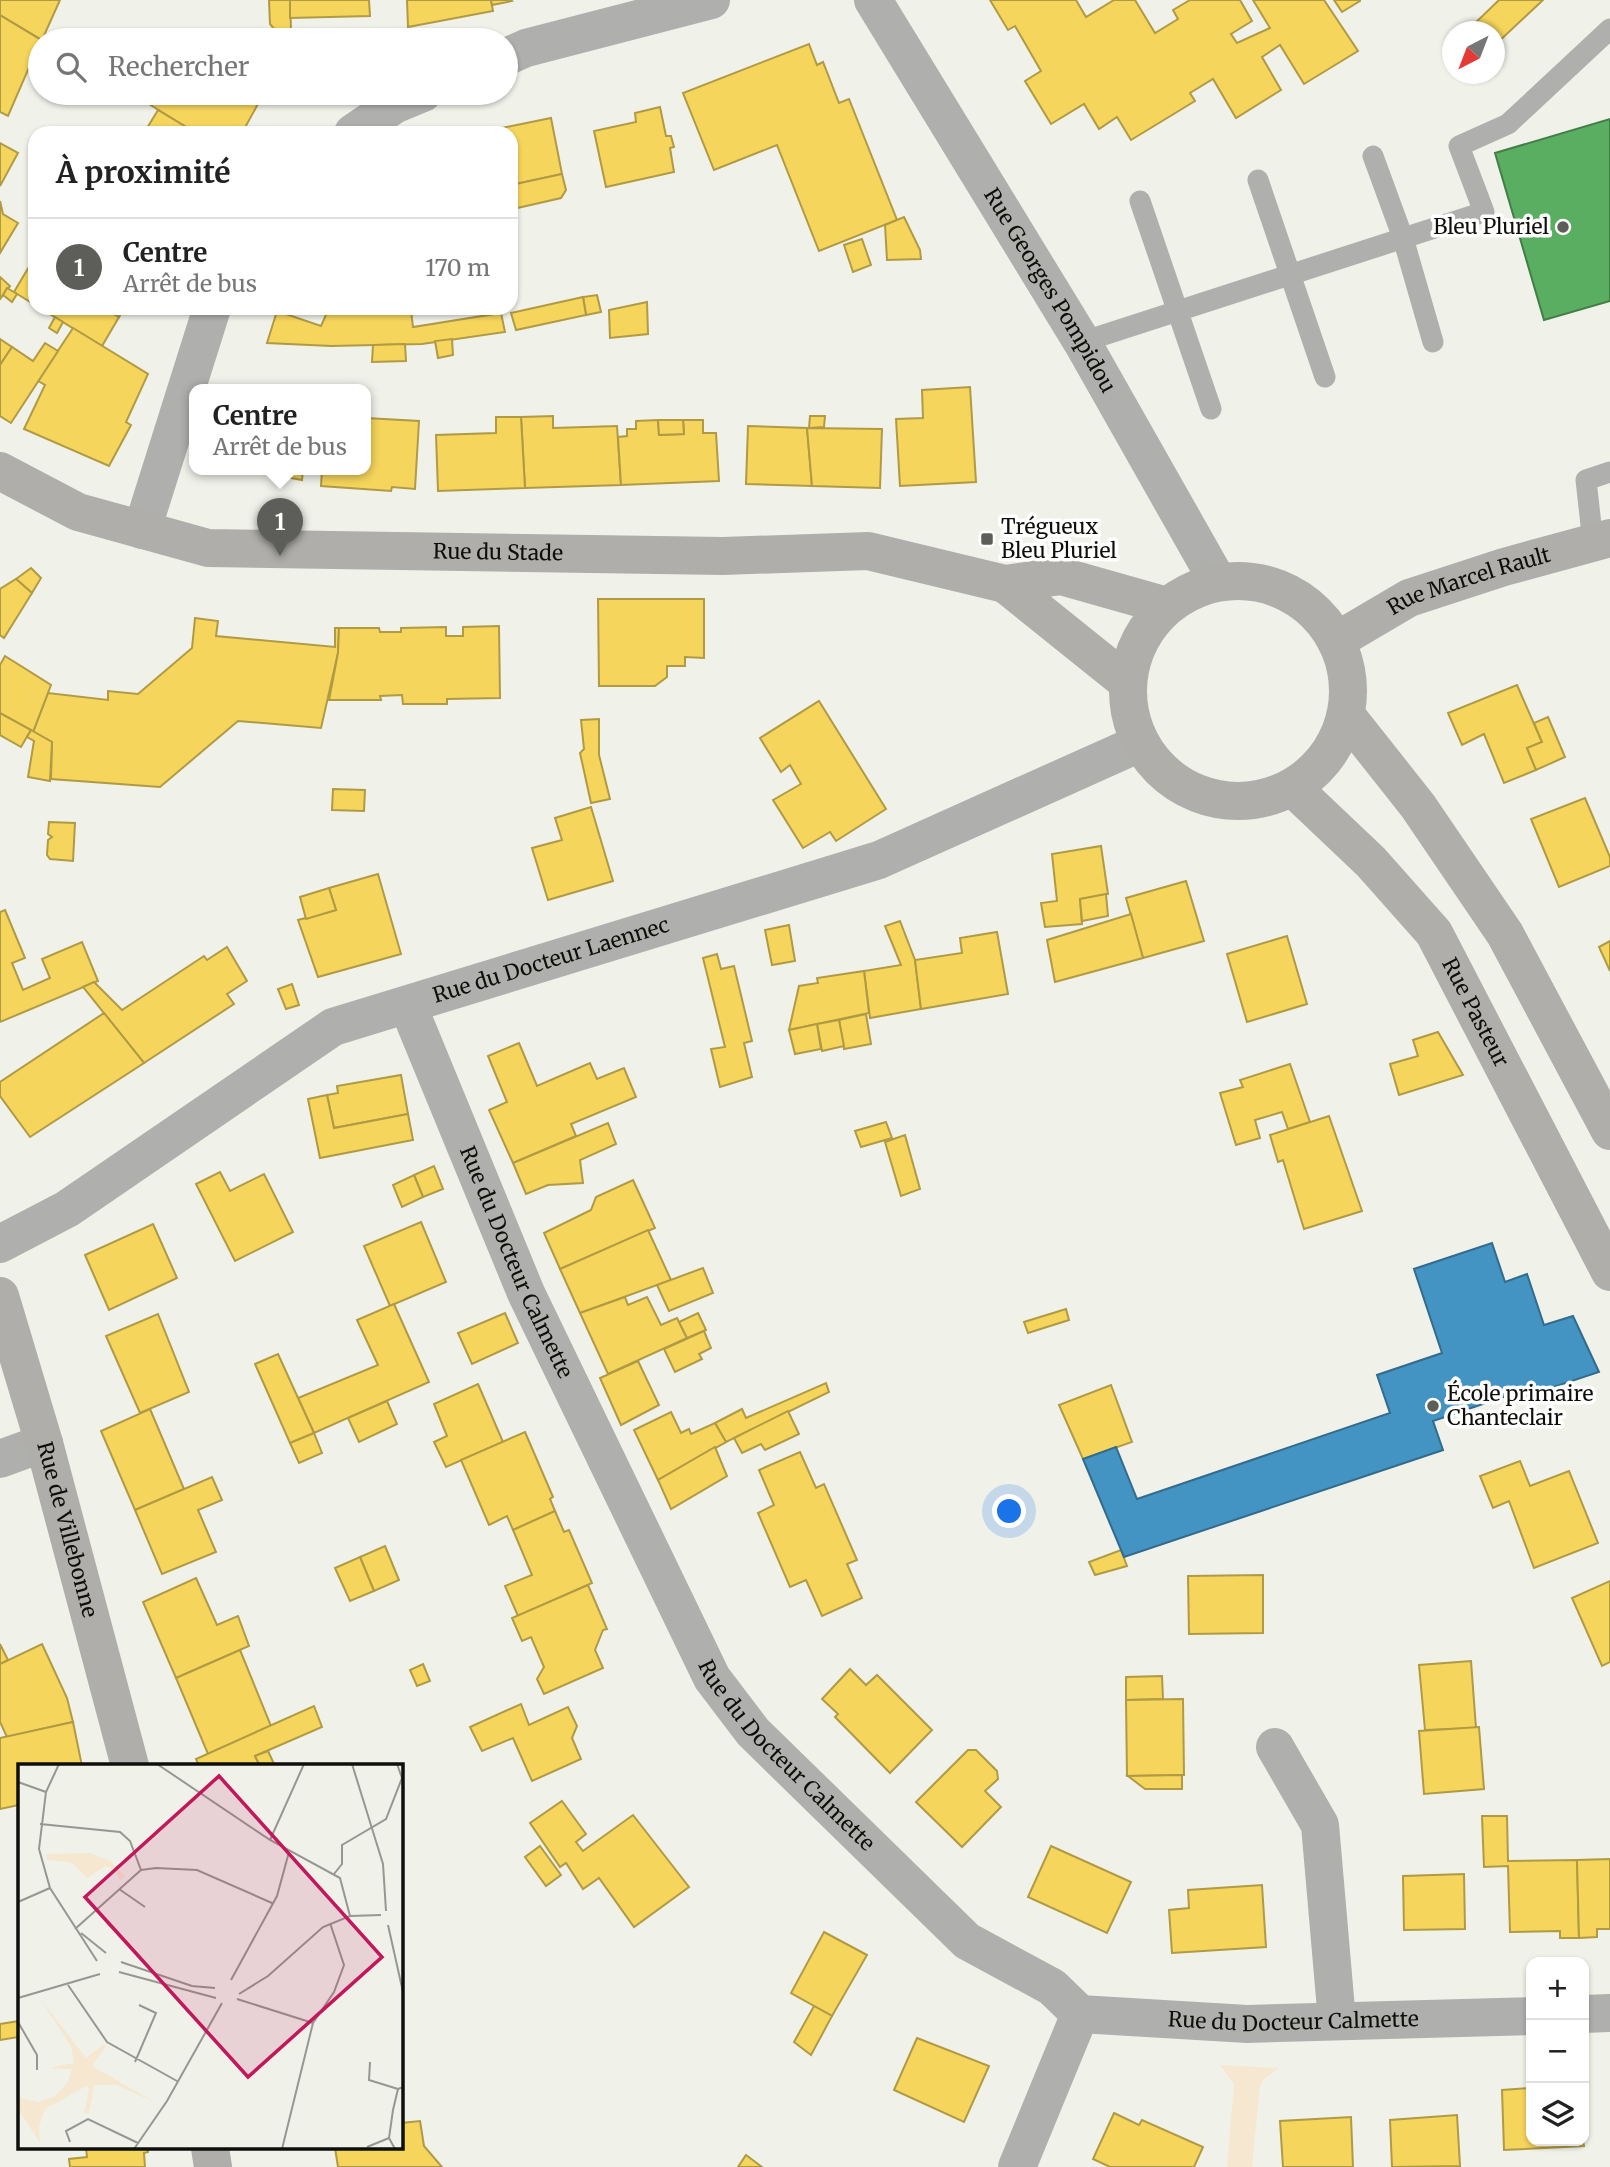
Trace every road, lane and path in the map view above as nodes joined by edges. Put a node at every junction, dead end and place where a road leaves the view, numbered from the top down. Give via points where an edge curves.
1 (712, 0) edge
2 (873, 0) edge
3 (1610, 29) edge
4 (518, 52) edge
5 (394, 105) edge
6 (363, 126) edge
7 (1373, 156) dead end
8 (1258, 180) dead end
9 (1140, 201) dead end
10 (1403, 238) junction
11 (1290, 274) junction
12 (1178, 311) junction
13 (210, 315) edge
14 (1082, 342) junction
15 (1433, 342) dead end
16 (1325, 377) dead end
17 (1211, 409) dead end
18 (0, 471) edge
19 (1610, 472) edge
20 (142, 530) junction
21 (1602, 541) edge
22 (1219, 582) junction
23 (1005, 584) junction
24 (1167, 606) junction
25 (1336, 641) junction
26 (1127, 682) junction
27 (1346, 715) junction
28 (1140, 743) junction
29 (1293, 788) junction
30 (408, 1006) junction
31 (1610, 1131) edge
32 (0, 1244) edge
33 (1610, 1272) edge
34 (0, 1296) edge
35 (44, 1443) junction
36 (0, 1459) edge
37 (1275, 1746) dead end
38 (129, 1764) edge
39 (1610, 2013) edge
40 (1080, 2014) junction
41 (1589, 2014) edge
42 (1526, 2015) edge
43 (1337, 2021) junction
44 (1017, 2167) edge

1 - 4 street
2 - 14 street, Rue Georges Pompidou
3 - 10 lane via 1508,124 1459,146 1484,212
5 - 6 street
7 - 10 lane
8 - 11 lane
9 - 12 lane
10 - 11 lane
10 - 15 lane
11 - 12 lane
11 - 16 lane
12 - 14 lane
12 - 17 lane
13 - 20 street
14 - 22 street, Rue Georges Pompidou
18 - 20 street, Rue du Stade via 78,512
19 - 21 lane via 1586,480
20 - 23 street, Rue du Stade via 208,548 723,556 868,551
21 - 25 street, Rue Marcel Rault via 1409,598
22 - 24 street via 1191,591
22 - 25 street via 1253,582 1287,592 1315,612
23 - 24 street via 1061,576
23 - 26 street
24 - 26 street via 1147,628 1133,654
25 - 27 street via 1348,677
26 - 28 street via 1129,714
27 - 29 street via 1336,744 1317,769
27 - 31 street via 1418,806 1506,934
28 - 29 street via 1161,771 1190,791 1224,801 1259,800
28 - 30 street, Rue du Docteur Laennec via 879,860
29 - 33 street, Rue Pasteur via 1371,862 1434,933
30 - 32 street, Rue du Docteur Laennec via 332,1027 67,1209
30 - 40 street, Rue du Docteur Calmette via 526,1293 712,1678 753,1732 967,1941 1052,1987
34 - 35 street, Rue de Villebonne
35 - 36 street
35 - 38 street, Rue de Villebonne
37 - 43 street via 1320,1825
39 - 41 street
40 - 43 street, Rue du Docteur Calmette via 1247,2024
40 - 44 street
42 - 43 street, Rue du Docteur Calmette

